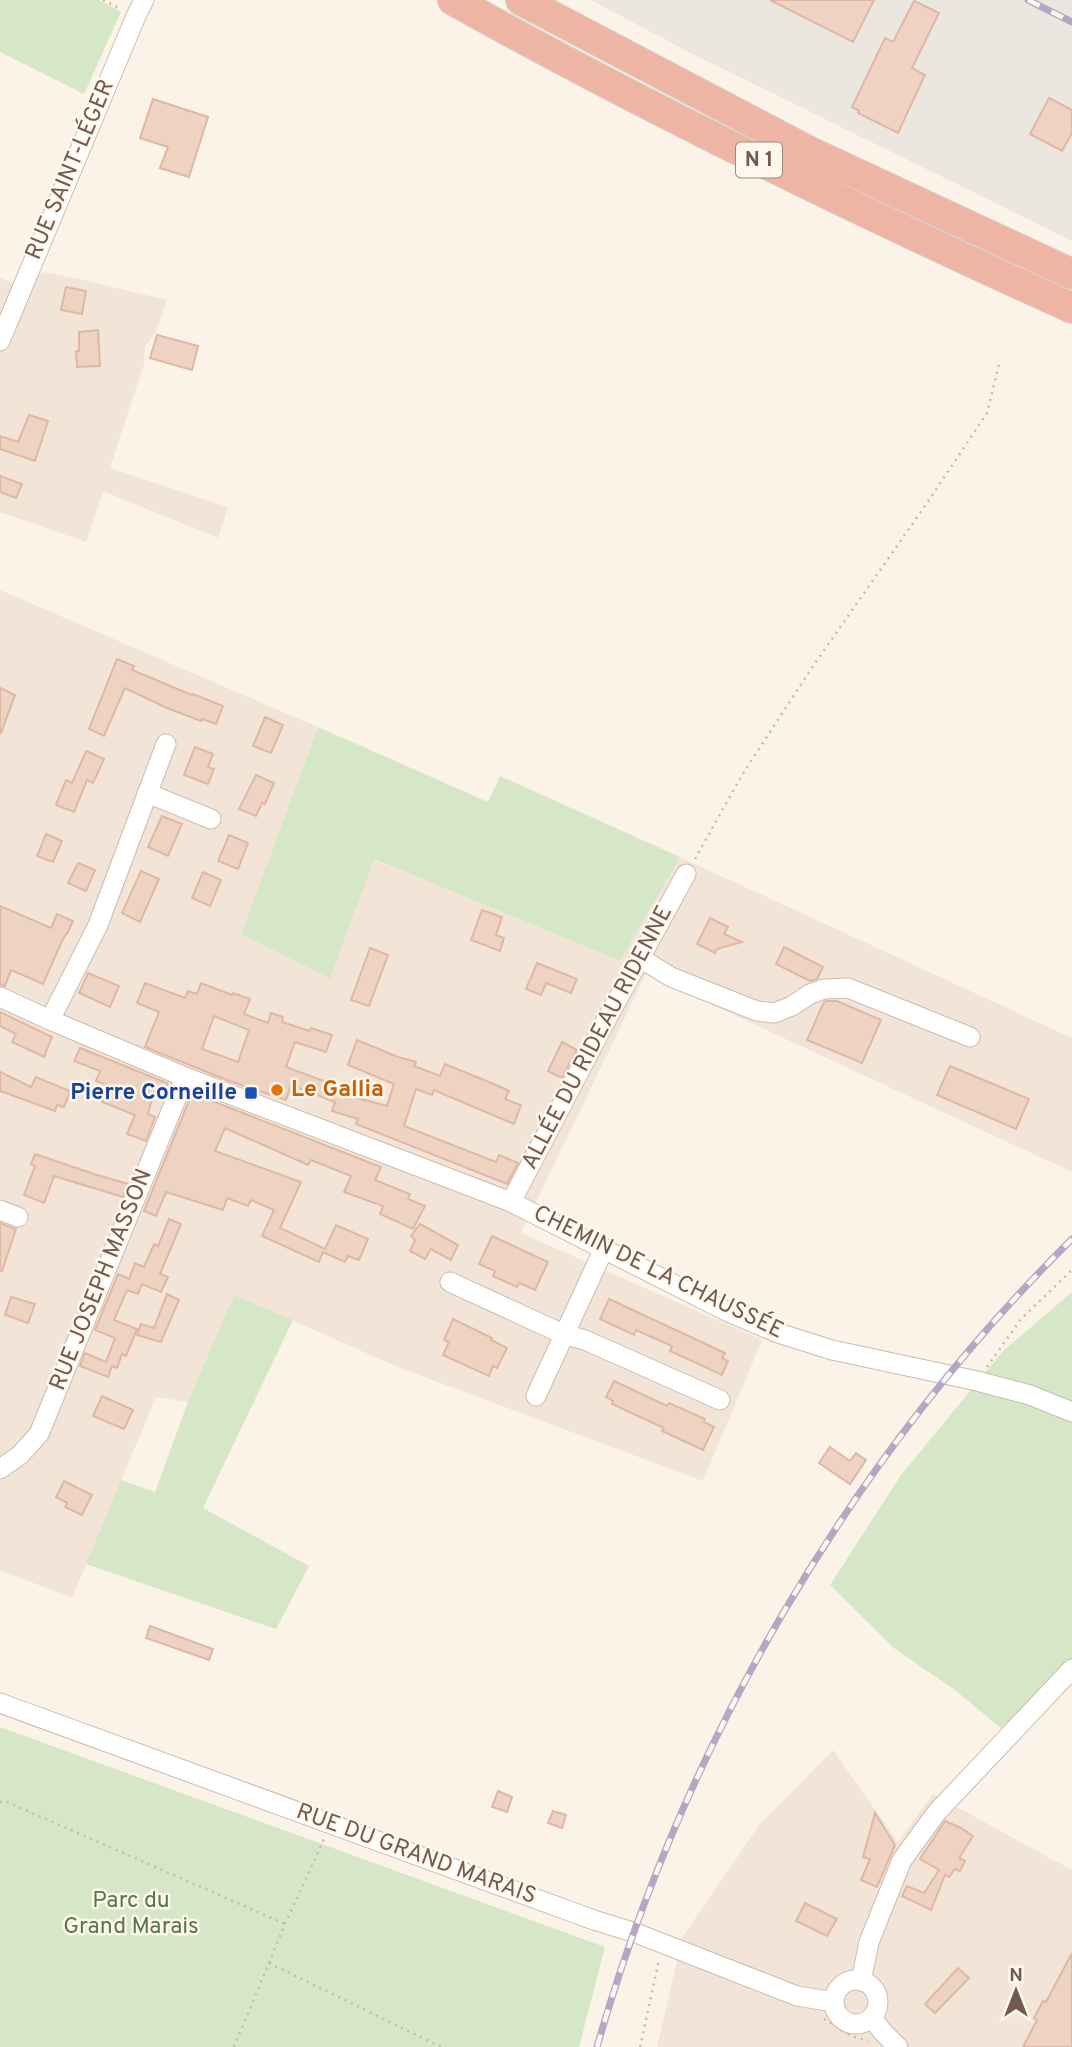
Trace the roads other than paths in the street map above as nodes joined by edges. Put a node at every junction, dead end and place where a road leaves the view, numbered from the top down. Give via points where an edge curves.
1 (144, 0) edge
2 (453, 0) edge
3 (521, 0) edge
4 (1072, 274) edge
5 (1072, 308) edge
6 (2, 331) edge
7 (166, 744) dead end
8 (148, 793) junction
9 (211, 818) dead end
10 (686, 874) road end
11 (640, 958) junction
12 (0, 997) edge
13 (50, 1020) junction
14 (970, 1037) dead end
15 (185, 1077) junction
16 (511, 1202) junction
17 (603, 1248) junction
18 (450, 1282) dead end
19 (563, 1334) junction
20 (536, 1396) dead end
21 (720, 1400) dead end
22 (1072, 1412) edge
23 (0, 1469) edge
24 (1072, 1669) edge
25 (0, 1703) edge
26 (860, 1981) junction
27 (834, 2002) junction
28 (872, 2017) junction
29 (898, 2047) edge

1 - 6 street, RUE SAINT-LÉGER
2 - 5 highway, N 1 via 712,137
3 - 4 highway, N 1 via 808,151
7 - 8 street
8 - 9 street
8 - 13 street via 98,925
10 - 11 street, ALLÉE DU RIDEAU RIDENNE
11 - 14 street via 671,976 757,1011 774,1013 824,989 848,988
11 - 16 street, ALLÉE DU RIDEAU RIDENNE
12 - 13 street, CHEMIN DE LA CHAUSSÉE
13 - 15 street, CHEMIN DE LA CHAUSSÉE
15 - 16 street, CHEMIN DE LA CHAUSSÉE
15 - 23 street, RUE JOSEPH MASSON via 39,1434
16 - 17 street, CHEMIN DE LA CHAUSSÉE
17 - 19 street
17 - 22 street, CHEMIN DE LA CHAUSSÉE via 779,1333 832,1350 1030,1395
18 - 19 street
19 - 20 street
19 - 21 street
24 - 26 street via 937,1812 902,1860 869,1942
25 - 27 street, RUE DU GRAND MARAIS via 797,1996
26 - 27 street via 842,1985
26 - 28 street via 876,1996
27 - 28 street via 838,2016 851,2024
28 - 29 street

